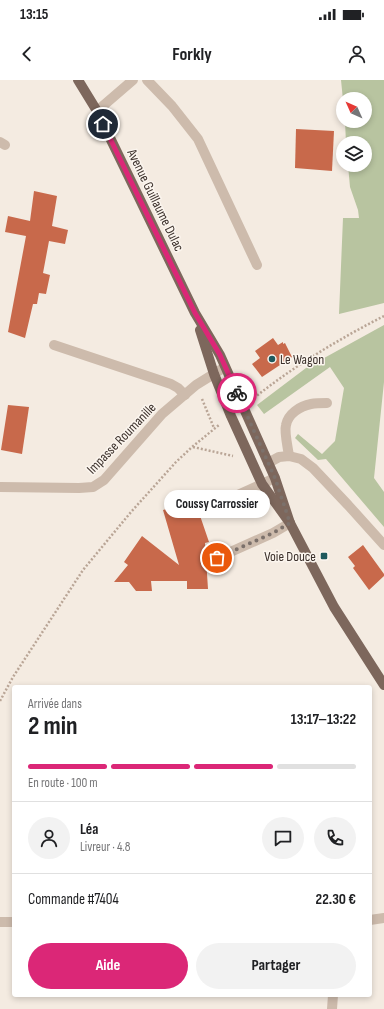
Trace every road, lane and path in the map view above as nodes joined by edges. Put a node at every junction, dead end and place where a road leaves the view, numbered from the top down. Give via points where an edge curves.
1 (78, 80) edge
2 (133, 80) edge
3 (147, 80) edge
4 (97, 111) junction
5 (257, 265) dead end
6 (195, 313) junction
7 (384, 316) edge
8 (54, 345) dead end
9 (225, 367) junction
10 (214, 374) junction
11 (196, 385) junction
12 (185, 395) junction
13 (251, 400) dead end
14 (326, 403) dead end
15 (224, 421) dead end
16 (214, 428) junction
17 (192, 447) junction
18 (289, 456) junction
19 (234, 457) dead end
20 (268, 463) junction
21 (275, 478) junction
22 (262, 484) junction
23 (0, 487) edge
24 (209, 508) dead end
25 (290, 523) junction
26 (384, 545) edge
27 (217, 558) dead end
28 (384, 685) edge
29 (0, 701) edge
30 (384, 918) edge
31 (372, 920) edge
32 (0, 922) edge
33 (12, 922) edge
34 (333, 997) edge
35 (332, 1009) edge

1 - 4 main road, Avenue Guillaume Dulac
2 - 4 street
3 - 5 street via 198,139
4 - 6 main road, Avenue Guillaume Dulac
6 - 9 main road, Avenue Guillaume Dulac
6 - 10 main road, Avenue Guillaume Dulac
7 - 13 path via 302,363
8 - 12 street via 171,384
9 - 10 street, Impasse Roumanille
9 - 20 main road, Avenue Guillaume Dulac
10 - 11 street, Impasse Roumanille
10 - 22 main road, Avenue Guillaume Dulac
11 - 12 street, Impasse Roumanille
11 - 16 path
12 - 23 street, Impasse Roumanille via 162,414 104,480 93,487
14 - 18 street via 310,404 291,414 286,425
15 - 16 path
16 - 17 path
17 - 19 path
17 - 29 path via 131,512 83,570
18 - 20 street via 279,457
18 - 26 street via 300,459 313,468
20 - 21 main road, Avenue Guillaume Dulac
21 - 22 street
21 - 25 main road, Avenue Guillaume Dulac
22 - 24 street
22 - 25 main road, Avenue Guillaume Dulac
25 - 27 street
25 - 28 main road, Avenue Guillaume Dulac via 334,607
30 - 31 street
32 - 33 street
34 - 35 street

